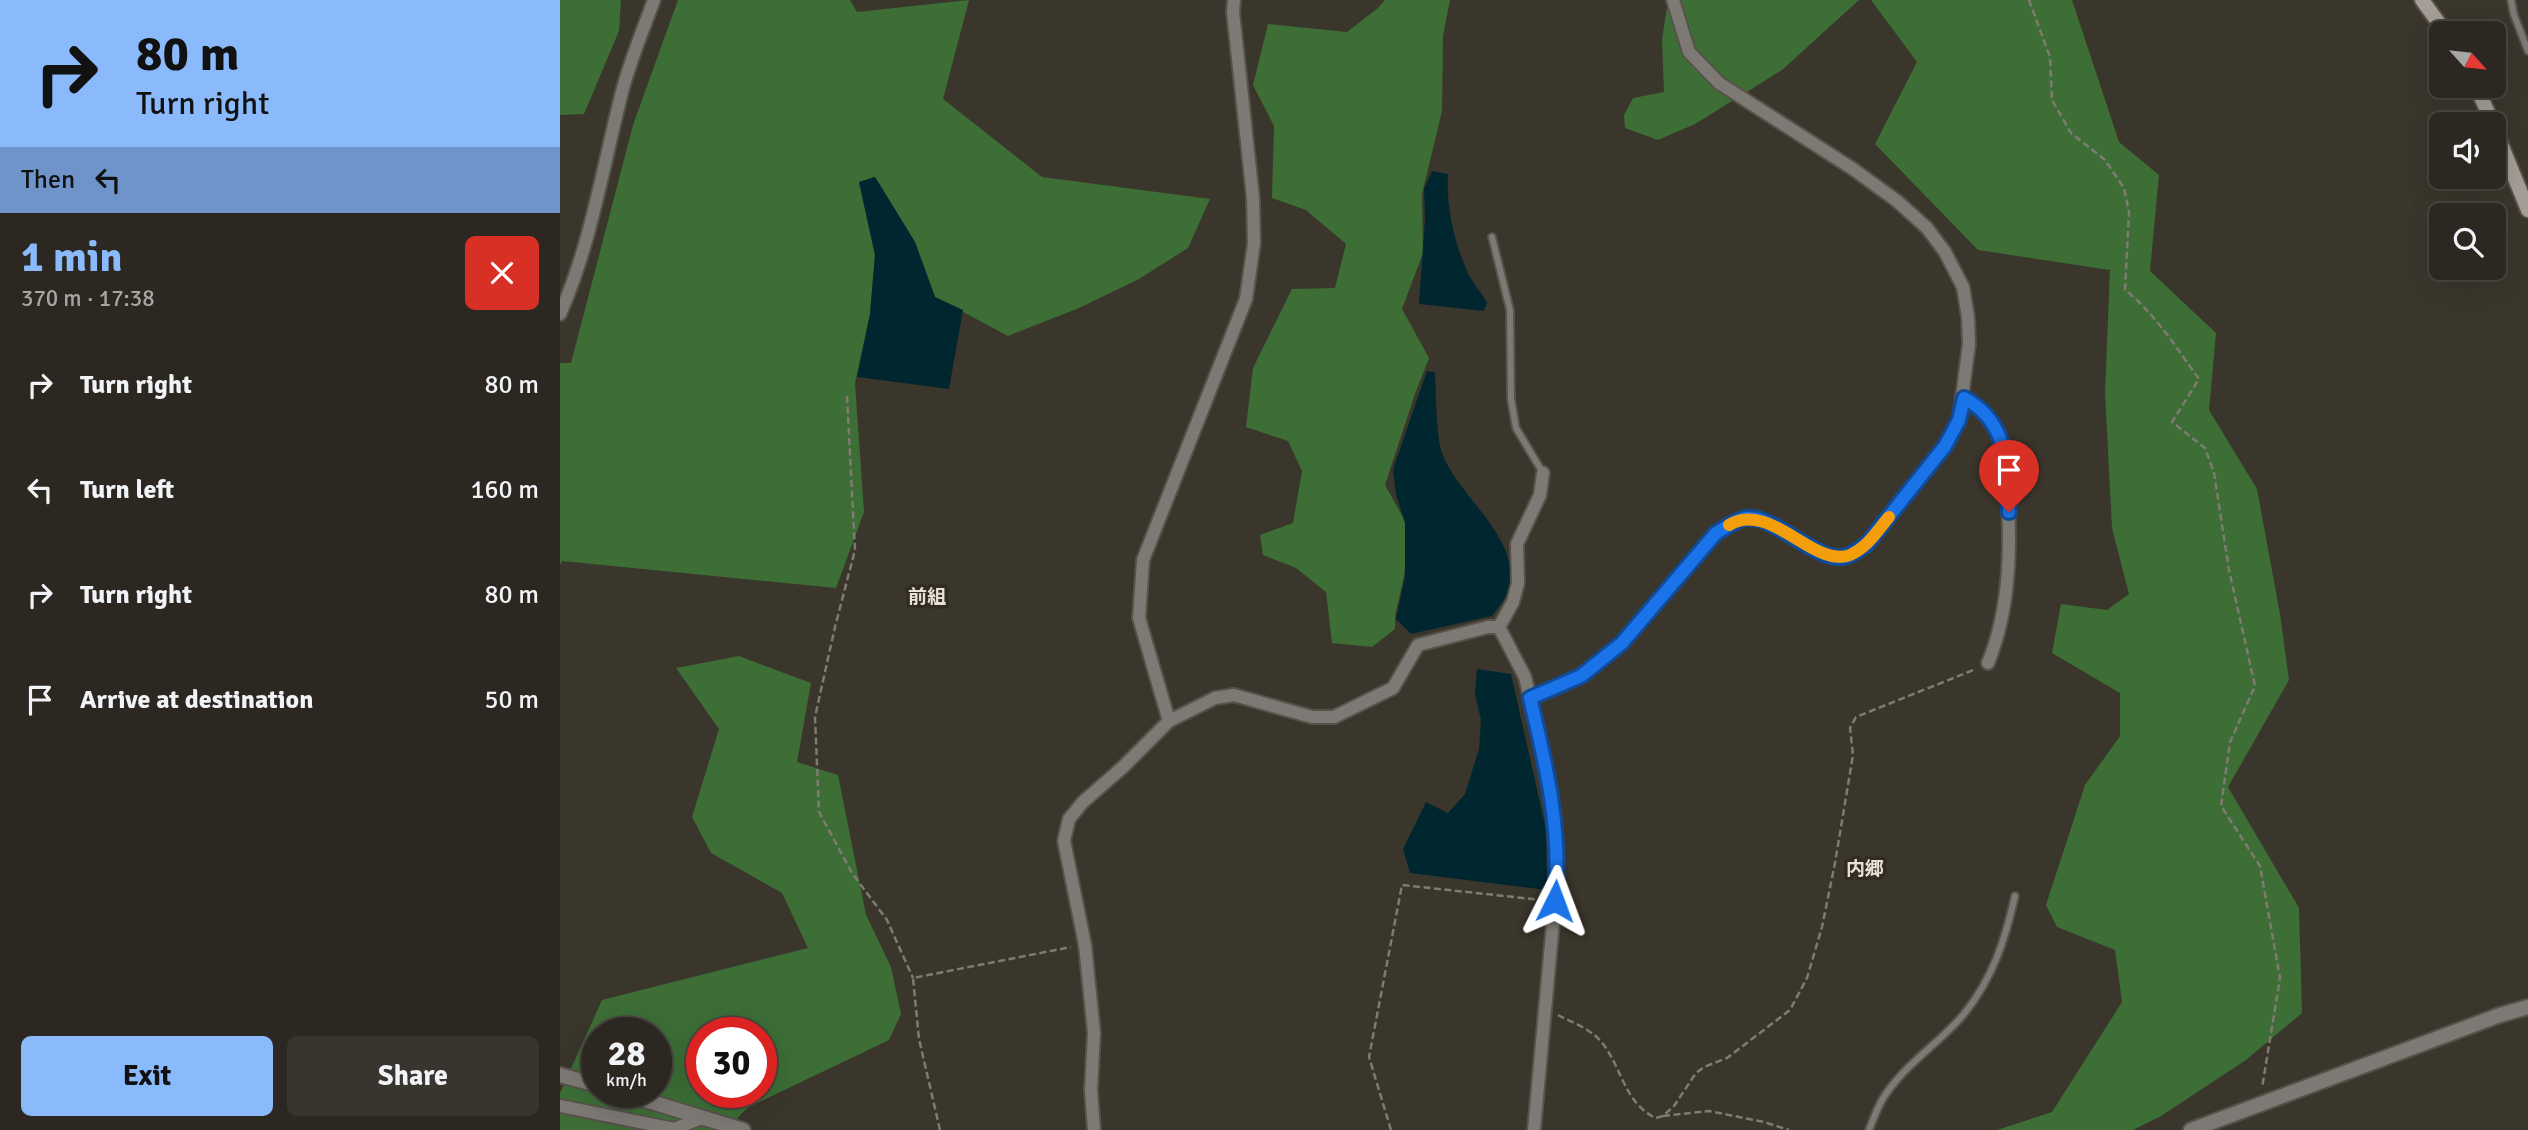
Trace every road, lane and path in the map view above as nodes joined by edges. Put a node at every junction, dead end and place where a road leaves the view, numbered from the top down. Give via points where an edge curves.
1 (654, 0) edge
2 (1234, 0) edge
3 (1673, 0) edge
4 (2029, 0) edge
5 (2422, 0) edge
6 (2511, 0) edge
7 (2437, 21) edge
8 (2528, 51) edge
9 (2506, 157) edge
10 (2528, 210) edge
11 (1492, 237) dead end
12 (560, 314) edge
13 (847, 396) dead end
14 (1964, 398) junction
15 (1543, 473) joint
16 (1499, 627) junction
17 (1988, 663) joint
18 (1530, 698) junction
19 (1169, 721) junction
20 (2015, 896) dead end
21 (1555, 901) junction
22 (1085, 945) junction
23 (913, 978) junction
24 (2528, 1007) edge
25 (1545, 1010) junction
26 (560, 1074) edge
27 (581, 1081) edge
28 (560, 1105) edge
29 (2260, 1106) junction
30 (672, 1108) edge
31 (1663, 1116) junction
32 (704, 1117) junction
33 (743, 1130) edge
34 (940, 1130) edge
35 (1094, 1130) edge
36 (1391, 1130) edge
37 (1534, 1130) edge
38 (1789, 1130) edge
39 (1869, 1130) edge
40 (2191, 1130) edge

1 - 12 street via 622,90 607,164
2 - 19 street via 1254,243 1246,299 1143,560 1139,618
3 - 14 street via 1689,52 1719,83 1897,201 1945,252 1963,287 1968,317
4 - 29 path via 2050,57 2052,100 2071,134 2105,160 2124,188 2129,212 2125,290 2199,379 2172,422 2205,448 2214,473 2255,686 2230,742 2221,806 2260,866 2280,978
5 - 7 main road
6 - 8 lane
9 - 10 main road
11 - 15 lane via 1510,310 1511,399 1516,428
13 - 23 path via 855,550 816,717 819,812 852,873 887,919
14 - 17 street via 1990,418 2004,449 2009,512 2007,587
14 - 18 street via 1945,446 1867,544 1853,554 1829,555 1763,522 1748,518 1734,522 1716,533 1622,643 1581,676
15 - 16 street via 1540,495 1517,544 1518,583 1513,602
16 - 18 street via 1525,677
16 - 19 street via 1418,645 1394,688 1334,717 1312,717 1234,695 1215,698
17 - 31 path via 1856,717 1850,727 1853,755 1835,863 1807,978 1790,1010 1727,1058 1696,1073
18 - 21 street via 1555,819
19 - 22 street via 1069,819 1064,841
20 - 39 lane via 2005,939 1982,989 1963,1016 1892,1085
21 - 25 street
21 - 36 path via 1402,885 1369,1057
22 - 23 path
22 - 35 street via 1094,1033
23 - 34 path via 919,1039
24 - 29 street
25 - 31 path via 1594,1034 1638,1105 1656,1118
25 - 37 street
26 - 27 street
28 - 32 street via 674,1129
29 - 40 street
30 - 32 street
31 - 38 path via 1709,1111
32 - 33 street

